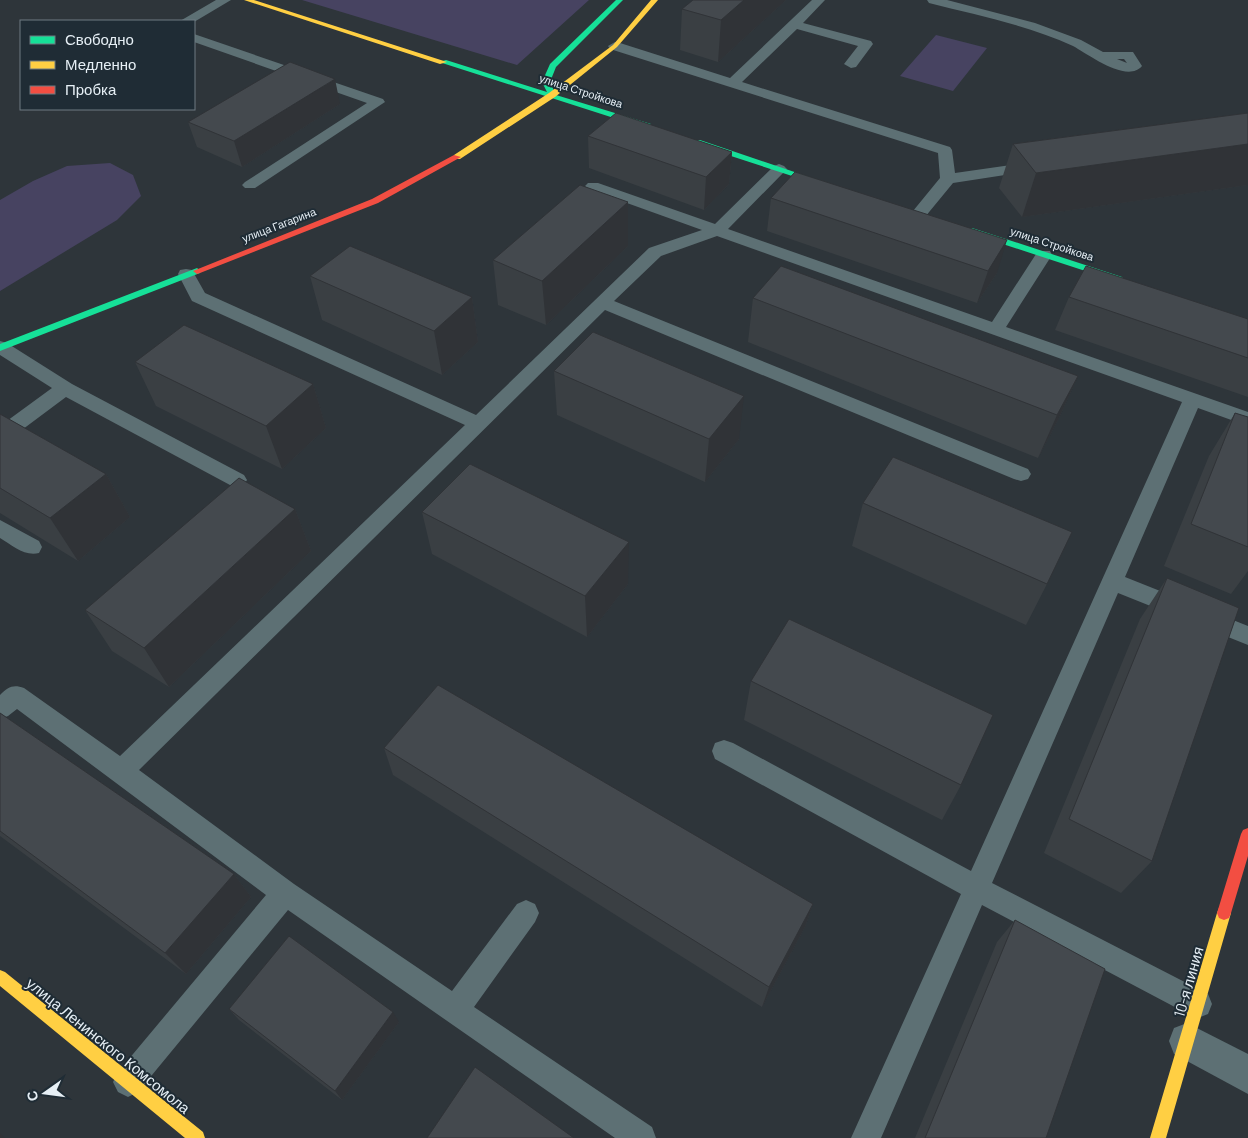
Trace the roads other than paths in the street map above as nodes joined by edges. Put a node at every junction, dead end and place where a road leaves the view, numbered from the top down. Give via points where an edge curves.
1 (225, 0) edge
2 (247, 0) edge
3 (620, 0) edge
4 (655, 0) edge
5 (819, 0) edge
6 (933, 0) edge
7 (188, 20) edge
8 (794, 24) junction
9 (195, 38) edge
10 (615, 46) junction
11 (1100, 56) dead end
12 (851, 64) dead end
13 (732, 84) junction
14 (552, 95) junction
15 (656, 129) edge
16 (685, 138) edge
17 (1043, 166) edge
18 (779, 169) junction
19 (948, 179) junction
20 (250, 185) dead end
21 (593, 186) dead end
22 (844, 190) edge
23 (919, 214) edge
24 (964, 228) edge
25 (718, 230) junction
26 (1044, 254) junction
27 (186, 274) junction
28 (1128, 282) edge
29 (603, 303) junction
30 (996, 329) junction
31 (1, 347) edge
32 (65, 388) junction
33 (1192, 399) junction
34 (1248, 419) edge
35 (479, 424) junction
36 (0, 436) edge
37 (1021, 474) dead end
38 (237, 480) edge
39 (0, 528) edge
40 (32, 546) edge
41 (1112, 582) junction
42 (1248, 636) edge
43 (5, 696) edge
44 (724, 751) dead end
45 (121, 771) junction
46 (1248, 834) edge
47 (976, 888) junction
48 (285, 893) junction
49 (526, 913) dead end
50 (0, 977) edge
51 (1198, 1004) junction
52 (455, 1010) junction
53 (1187, 1041) junction
54 (1248, 1075) edge
55 (128, 1082) junction
56 (197, 1138) edge
57 (641, 1138) edge
58 (866, 1138) edge
59 (1158, 1138) edge

1 - 7 lane
2 - 14 street, улица Стройкова
3 - 14 street via 553,66 546,82
4 - 10 street, улица Гагарина
5 - 8 lane
6 - 11 lane via 1030,26 1076,42
8 - 12 lane via 866,44
8 - 13 lane
9 - 20 lane via 378,102
10 - 13 lane
10 - 14 street, улица Гагарина
13 - 19 lane via 945,150
14 - 15 street, улица Стройкова
14 - 27 street, улица Гагарина via 443,166 375,201
16 - 18 street
17 - 19 lane
18 - 22 street
18 - 25 lane
19 - 23 lane
21 - 25 lane
24 - 26 street, улица Стройкова
25 - 29 lane via 655,252
25 - 30 lane
26 - 28 street, улица Стройкова
26 - 30 lane
27 - 31 street, улица Гагарина
27 - 35 lane via 198,297
29 - 35 lane
29 - 37 lane
30 - 33 lane
31 - 32 lane
32 - 36 lane
32 - 38 lane
33 - 34 lane
33 - 41 lane
35 - 45 lane
39 - 40 lane
41 - 42 lane
41 - 47 lane
43 - 45 lane
44 - 47 lane
45 - 48 lane
46 - 51 street, 10-я линия
47 - 51 lane
47 - 58 lane
48 - 52 lane
48 - 55 lane
49 - 52 lane
50 - 55 street, улица Ленинского Комсомола
51 - 53 street, 10-я линия
52 - 57 lane
53 - 54 street
53 - 59 street, 10-я линия
55 - 56 street, улица Ленинского Комсомола

